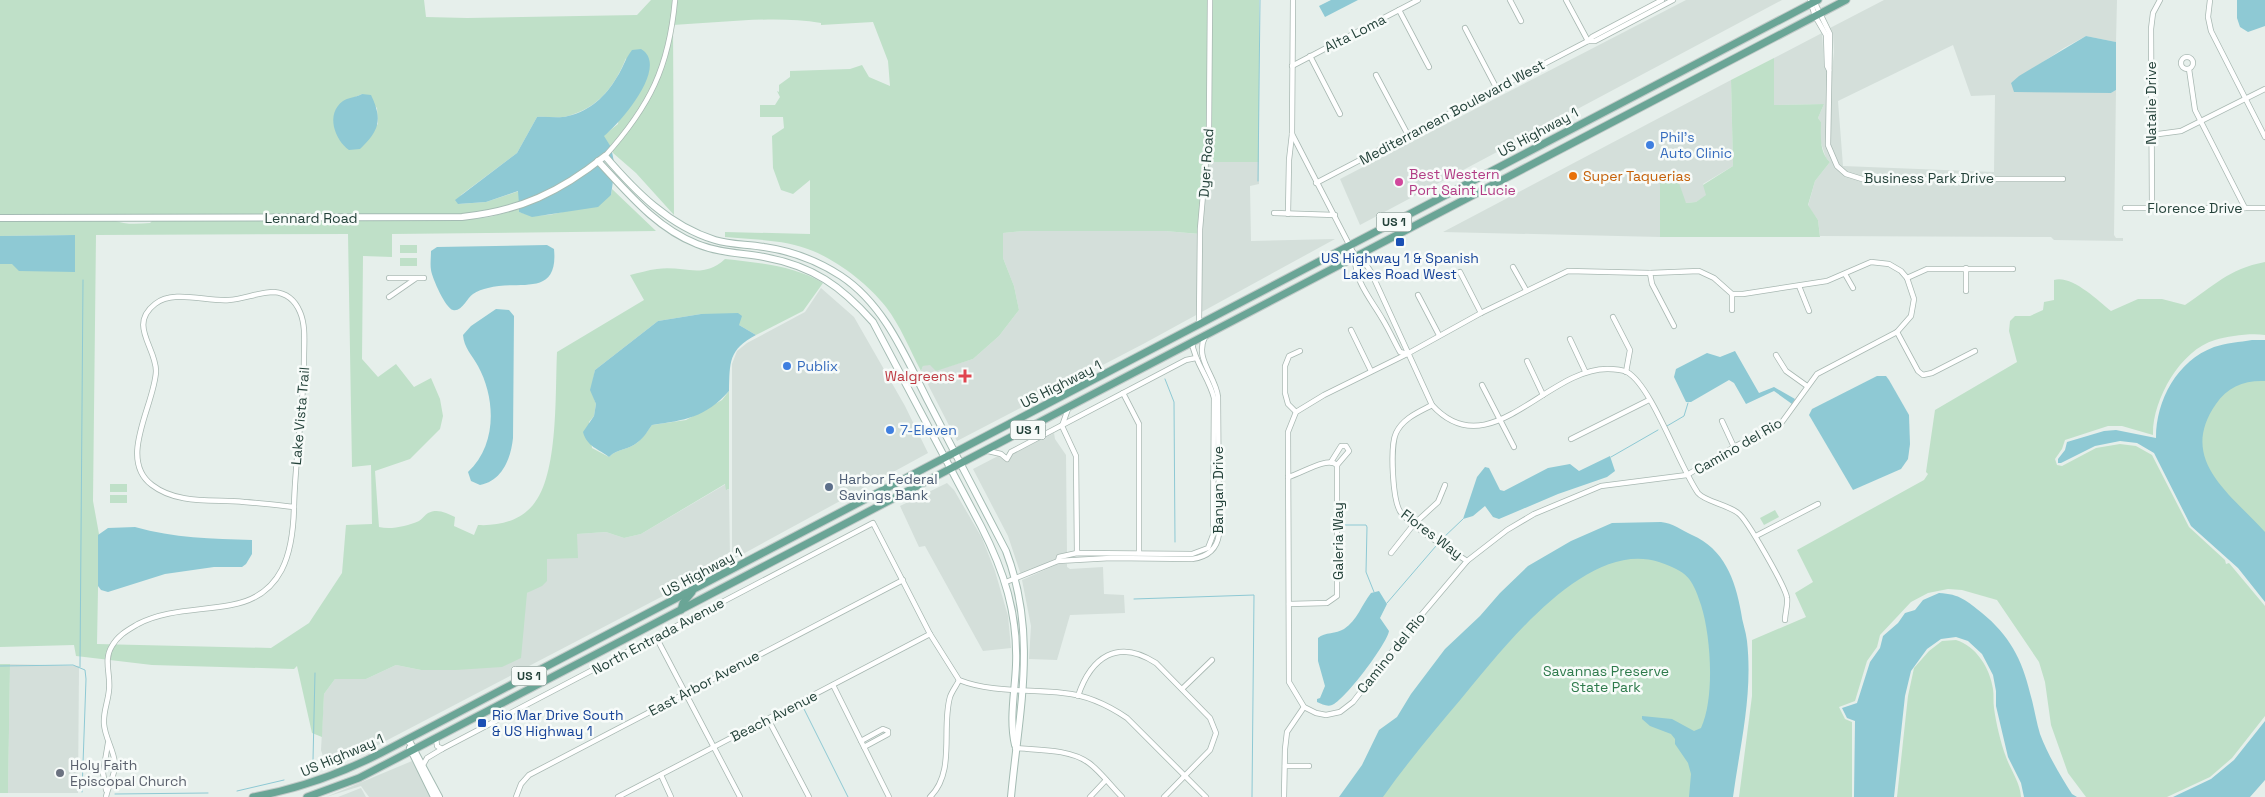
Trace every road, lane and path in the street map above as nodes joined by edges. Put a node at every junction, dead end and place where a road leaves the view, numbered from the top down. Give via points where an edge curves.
1 (675, 0) edge
2 (1210, 0) edge
3 (1293, 0) edge
4 (1418, 0) edge
5 (1510, 0) edge
6 (1566, 0) edge
7 (1673, 0) edge
8 (1846, 0) edge
9 (2160, 0) edge
10 (2210, 0) edge
11 (1813, 1) edge
12 (1660, 2) edge
13 (1399, 10) junction
14 (1817, 15) junction
15 (1521, 21) dead end
16 (1465, 28) dead end
17 (1588, 41) junction
18 (1310, 56) junction
19 (1292, 66) junction
20 (1429, 67) dead end
21 (2190, 69) dead end
22 (1376, 74) dead end
23 (1497, 89) junction
24 (2265, 89) edge
25 (2246, 99) junction
26 (1340, 114) dead end
27 (2201, 121) junction
28 (1292, 134) junction
29 (1408, 135) junction
30 (2151, 135) junction
31 (1557, 137) junction
32 (2265, 137) edge
33 (1540, 145) junction
34 (1549, 155) junction
35 (605, 156) junction
36 (598, 161) junction
37 (1531, 164) junction
38 (2063, 179) dead end
39 (1316, 183) junction
40 (2125, 208) dead end
41 (2152, 208) junction
42 (2245, 208) junction
43 (2265, 208) edge
44 (1274, 213) dead end
45 (1288, 214) junction
46 (1334, 215) junction
47 (0, 218) edge
48 (716, 240) junction
49 (1350, 245) junction
50 (713, 250) junction
51 (1355, 256) junction
52 (1513, 267) dead end
53 (1966, 268) junction
54 (2013, 269) dead end
55 (1460, 272) dead end
56 (1650, 273) junction
57 (1845, 274) junction
58 (388, 278) dead end
59 (416, 278) junction
60 (424, 278) dead end
61 (1907, 278) junction
62 (1799, 286) junction
63 (1853, 288) dead end
64 (1526, 290) junction
65 (1966, 291) dead end
66 (1732, 294) junction
67 (1418, 295) dead end
68 (390, 297) dead end
69 (1732, 310) dead end
70 (1809, 311) dead end
71 (1481, 313) junction
72 (1614, 317) dead end
73 (1214, 318) junction
74 (1199, 326) junction
75 (1674, 326) dead end
76 (1351, 330) dead end
77 (1897, 332) junction
78 (1206, 335) junction
79 (1439, 335) junction
80 (1570, 339) dead end
81 (1192, 343) junction
82 (1179, 350) junction
83 (1300, 351) dead end
84 (1975, 351) dead end
85 (1407, 354) junction
86 (1776, 355) dead end
87 (1196, 358) junction
88 (1527, 361) dead end
89 (1204, 367) junction
90 (1371, 370) junction
91 (1585, 372) junction
92 (1626, 372) junction
93 (1482, 385) dead end
94 (1807, 386) junction
95 (1123, 393) junction
96 (1543, 395) junction
97 (1649, 400) junction
98 (1432, 405) junction
99 (1068, 409) junction
100 (1296, 412) junction
101 (1501, 420) junction
102 (1722, 421) dead end
103 (1062, 426) junction
104 (1570, 440) dead end
105 (1514, 447) dead end
106 (1734, 447) junction
107 (988, 452) junction
108 (956, 453) junction
109 (946, 458) junction
110 (1331, 462) junction
111 (961, 465) junction
112 (1337, 465) junction
113 (952, 470) junction
114 (1687, 475) junction
115 (1288, 477) junction
116 (1445, 484) dead end
117 (1818, 504) dead end
118 (294, 507) junction
119 (1414, 524) junction
120 (1756, 536) junction
121 (1077, 553) junction
122 (1392, 553) dead end
123 (1139, 554) junction
124 (1170, 556) junction
125 (1058, 561) junction
126 (1467, 561) junction
127 (903, 580) junction
128 (1016, 580) junction
129 (1006, 582) junction
130 (694, 590) junction
131 (673, 601) junction
132 (1289, 604) junction
133 (681, 610) junction
134 (663, 619) junction
135 (1784, 620) dead end
136 (930, 634) junction
137 (656, 637) junction
138 (1212, 660) dead end
139 (960, 680) junction
140 (833, 686) junction
141 (1014, 689) junction
142 (1182, 689) junction
143 (1022, 690) junction
144 (685, 693) junction
145 (1078, 696) junction
146 (1304, 707) junction
147 (768, 719) junction
148 (436, 738) junction
149 (408, 739) junction
150 (107, 740) junction
151 (861, 741) junction
152 (714, 747) junction
153 (864, 747) junction
154 (1015, 748) junction
155 (442, 749) junction
156 (413, 750) junction
157 (423, 765) junction
158 (1285, 766) junction
159 (1309, 766) dead end
160 (660, 775) junction
161 (1185, 776) junction
162 (1106, 780) junction
163 (106, 795) edge
164 (253, 797) edge
165 (307, 797) edge
166 (434, 797) edge
167 (440, 797) edge
168 (516, 797) edge
169 (618, 797) edge
170 (672, 797) edge
171 (740, 797) edge
172 (809, 797) edge
173 (889, 797) edge
174 (930, 797) edge
175 (1011, 797) edge
176 (1090, 797) edge
177 (1122, 797) edge
178 (1164, 797) edge
179 (1206, 797) edge
180 (1284, 797) edge

1 - 35 street via 668,46 653,91 626,133
2 - 74 street, Dyer Road via 1209,126 1200,229
3 - 19 street
4 - 13 street, Alta Loma
5 - 15 street
6 - 17 street
7 - 12 street, Mediterranean Boulevard West
8 - 14 main road, US Highway 1 / US 1
9 - 30 street, Natalie Drive via 2154,9 2151,28
10 - 25 street via 2208,16 2211,30
11 - 14 street, Business Park Drive
11 - 31 main road, US Highway 1 / US 1
12 - 17 street, Mediterranean Boulevard West
13 - 18 street, Alta Loma
13 - 20 street
14 - 34 main road, US Highway 1 / US 1
14 - 38 street, Business Park Drive via 1826,35 1829,54 1826,66 1829,70 1828,145 1837,166 1846,174 1862,179
16 - 23 street
17 - 23 street, Mediterranean Boulevard West
18 - 19 street, Alta Loma
18 - 26 street
19 - 28 street
21 - 27 street via 2192,100
22 - 29 street
23 - 29 street, Mediterranean Boulevard West
24 - 25 street
25 - 27 street
25 - 32 street
27 - 30 street via 2174,133
27 - 42 street
28 - 39 street
28 - 45 street
29 - 39 street, Mediterranean Boulevard West
30 - 41 street, Natalie Drive
31 - 33 main road, US Highway 1 / US 1
31 - 34 main road
33 - 37 main road
33 - 49 main road, US Highway 1 / US 1
34 - 37 main road, US Highway 1 / US 1
35 - 36 street, Lennard Road
35 - 48 street via 663,214
36 - 47 street, Lennard Road via 567,184 526,204 462,217
36 - 50 street via 661,224 697,245
37 - 51 main road, US Highway 1 / US 1
39 - 46 street
40 - 41 street, Florence Drive
41 - 42 street, Florence Drive
42 - 43 street, Florence Drive
44 - 45 street
45 - 46 street
46 - 49 street
48 - 50 street
48 - 108 street via 793,253 818,262 860,291 897,341
49 - 51 street
49 - 73 main road, US Highway 1 / US 1
50 - 109 street via 791,263 830,281 852,298 886,343
51 - 78 main road, US Highway 1 / US 1
51 - 85 street via 1371,272
51 - 85 street via 1354,268 1366,296 1400,352
52 - 64 street
53 - 54 street
53 - 61 street via 1927,268
53 - 65 street
55 - 71 street
56 - 64 street via 1568,271
56 - 66 street via 1699,271 1714,278
56 - 75 street via 1652,284
57 - 61 street via 1863,264 1878,261 1895,266
57 - 62 street
57 - 63 street
58 - 59 street
59 - 60 street
59 - 68 street
61 - 77 street, Camino del Rio via 1914,305 1908,322
62 - 66 street
62 - 70 street
64 - 71 street
66 - 69 street
67 - 79 street
71 - 79 street
72 - 92 street via 1630,350
73 - 74 main road, US Highway 1 / US 1
73 - 81 main road
74 - 82 main road
74 - 108 main road, US Highway 1 / US 1
76 - 90 street
77 - 84 street via 1923,375
77 - 94 street, Camino del Rio via 1824,369
78 - 81 main road, US Highway 1 / US 1
78 - 89 street, Banyan Drive via 1201,351
79 - 85 street
80 - 91 street
81 - 82 main road, US Highway 1 / US 1
81 - 87 street, Banyan Drive
82 - 99 main road, US Highway 1 / US 1
83 - 100 street via 1289,356 1285,366 1286,399
85 - 90 street
85 - 98 street
86 - 94 street via 1786,371
87 - 89 street, Banyan Drive
87 - 95 street via 1186,360
88 - 96 street
89 - 124 street, Banyan Drive via 1216,396 1216,538 1202,552
90 - 100 street
91 - 92 street via 1609,369
91 - 96 street
92 - 97 street via 1638,382
93 - 101 street
94 - 106 street, Camino del Rio via 1799,402 1782,422
95 - 103 street
95 - 123 street via 1139,424
96 - 101 street
97 - 104 street
97 - 114 street
98 - 101 street via 1455,424 1472,428
98 - 119 street, Flores Way via 1408,419 1396,432 1394,440 1395,499 1401,513
99 - 103 street
99 - 107 main road, US Highway 1 / US 1
100 - 115 street via 1288,432
101 - 105 street
102 - 106 street
103 - 107 street via 1011,452 1007,459 1001,454
103 - 121 street via 1076,456
106 - 114 street, Camino del Rio
107 - 111 main road, US Highway 1 / US 1
108 - 109 main road, US Highway 1 / US 1
108 - 111 street
109 - 113 street
109 - 130 main road, US Highway 1 / US 1
110 - 112 street
110 - 112 street, Galeria Way via 1341,446 1346,446 1348,454
110 - 115 street, Galeria Way
111 - 113 main road, US Highway 1 / US 1
111 - 128 street via 1006,551
112 - 132 street, Galeria Way via 1337,596 1327,603
113 - 129 street
113 - 133 main road, US Highway 1 / US 1
114 - 120 street via 1699,495 1739,513
114 - 126 street, Camino del Rio via 1601,486 1534,514
115 - 132 street
116 - 119 street via 1438,502
117 - 120 street
118 - 118 street, Lake Vista Trail via 304,390 304,331 297,305 274,292 230,300 178,297 161,300 149,310 143,326 156,370 138,442 138,460 144,477 165,493 194,500
118 - 150 street, Lake Vista Trail via 288,556 280,574 266,592 231,605 158,616 124,632 117,639 108,658 110,688 104,720
119 - 122 street
119 - 126 street, Flores Way
120 - 135 street via 1787,597
121 - 123 street, Banyan Drive
121 - 125 street, Banyan Drive
123 - 124 street, Banyan Drive
124 - 125 street, Banyan Drive
125 - 128 street, Banyan Drive
126 - 146 street, Camino del Rio via 1352,702 1340,712 1326,715
127 - 136 street
127 - 137 street, North Entrada Avenue via 873,523
127 - 144 street, East Arbor Avenue
128 - 129 street, Banyan Drive
128 - 143 street via 1024,630
129 - 141 street via 1015,631
130 - 131 main road, US Highway 1 / US 1
130 - 133 main road
131 - 134 main road via 672,608
131 - 149 main road, US Highway 1 / US 1
132 - 146 street via 1289,682
133 - 134 main road, US Highway 1 / US 1
134 - 148 main road, US Highway 1 / US 1
136 - 139 street
136 - 140 street, Beach Avenue
137 - 144 street
137 - 155 street, North Entrada Avenue
138 - 142 street
139 - 141 street via 986,688
139 - 174 street via 950,697 941,780
140 - 147 street, Beach Avenue
140 - 151 street
141 - 143 street
141 - 154 street via 1012,729
142 - 145 street via 1147,657 1119,652 1093,665
142 - 161 street via 1210,718 1216,733 1210,750
143 - 145 street
143 - 154 street
144 - 152 street
144 - 168 street, East Arbor Avenue via 529,775
145 - 161 street via 1104,704 1127,718
146 - 158 street via 1287,732
147 - 152 street, Beach Avenue
147 - 172 street
148 - 155 street via 437,746
148 - 156 main road, US Highway 1 / US 1
149 - 156 street
149 - 164 main road, US Highway 1 / US 1 via 327,778
150 - 163 street, Lake Vista Trail via 103,773
150 - 163 street, Lake Vista Trail via 115,766
151 - 153 street
151 - 153 street via 883,729 888,731 884,738
152 - 160 street, Beach Avenue
152 - 171 street
153 - 173 street
154 - 162 street via 1077,757 1088,762
154 - 175 street
155 - 157 street, North Entrada Avenue via 427,758
156 - 157 street
156 - 165 main road, US Highway 1 / US 1 via 359,778
156 - 166 street
157 - 167 street
158 - 159 street
158 - 180 street
160 - 169 street, Beach Avenue
160 - 170 street
161 - 178 street
161 - 179 street
162 - 176 street
162 - 177 street

